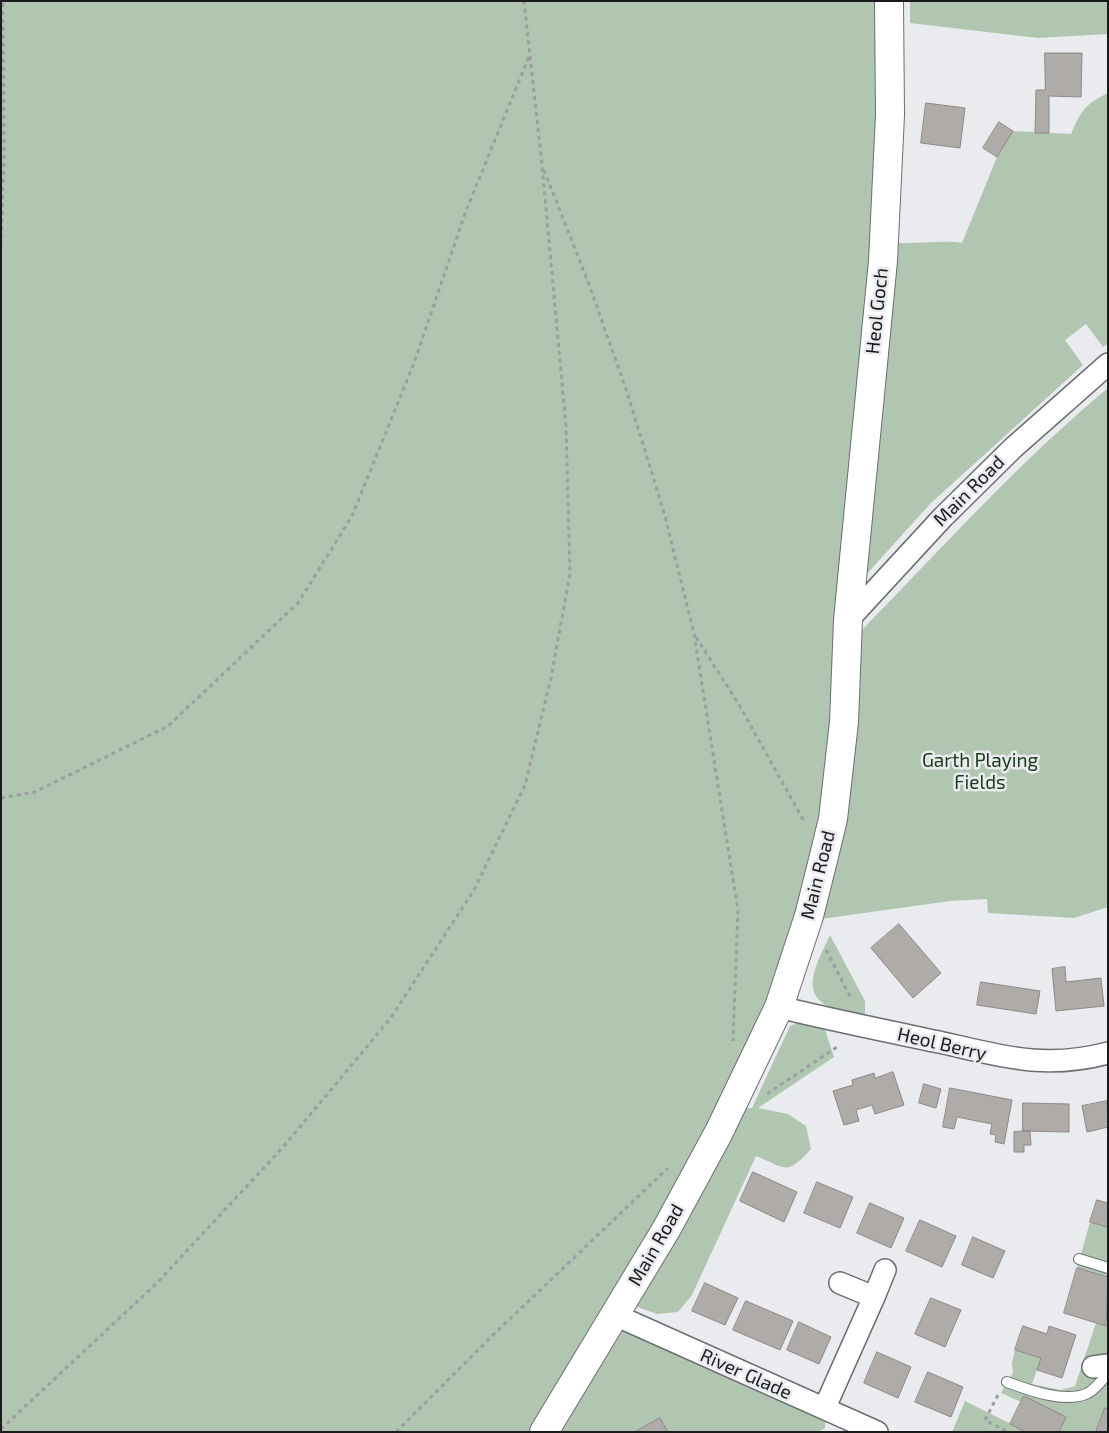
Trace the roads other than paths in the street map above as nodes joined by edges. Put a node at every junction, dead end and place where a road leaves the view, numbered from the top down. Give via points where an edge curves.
1 (889, 1) edge
2 (1108, 364) edge
3 (848, 620) junction
4 (779, 1007) junction
5 (1108, 1053) edge
6 (1079, 1259) dead end
7 (1108, 1268) edge
8 (885, 1270) dead end
9 (840, 1283) dead end
10 (874, 1297) junction
11 (615, 1315) junction
12 (1103, 1368) edge
13 (1007, 1382) road end
14 (825, 1408) junction
15 (544, 1432) edge
16 (877, 1432) edge

1 - 3 street, Heol Goch via 890,115 883,261
2 - 3 street, Main Road via 1006,455 943,517
3 - 4 street, Main Road via 844,722 832,819 809,916
4 - 5 street, Heol Berry via 1022,1060 1075,1060
4 - 11 street, Main Road via 719,1132
6 - 7 lane
8 - 10 street
9 - 10 street
10 - 14 street
11 - 14 street, River Glade
11 - 15 street, Main Road
12 - 13 lane via 1099,1384 1078,1396 1033,1392
14 - 16 street, River Glade

